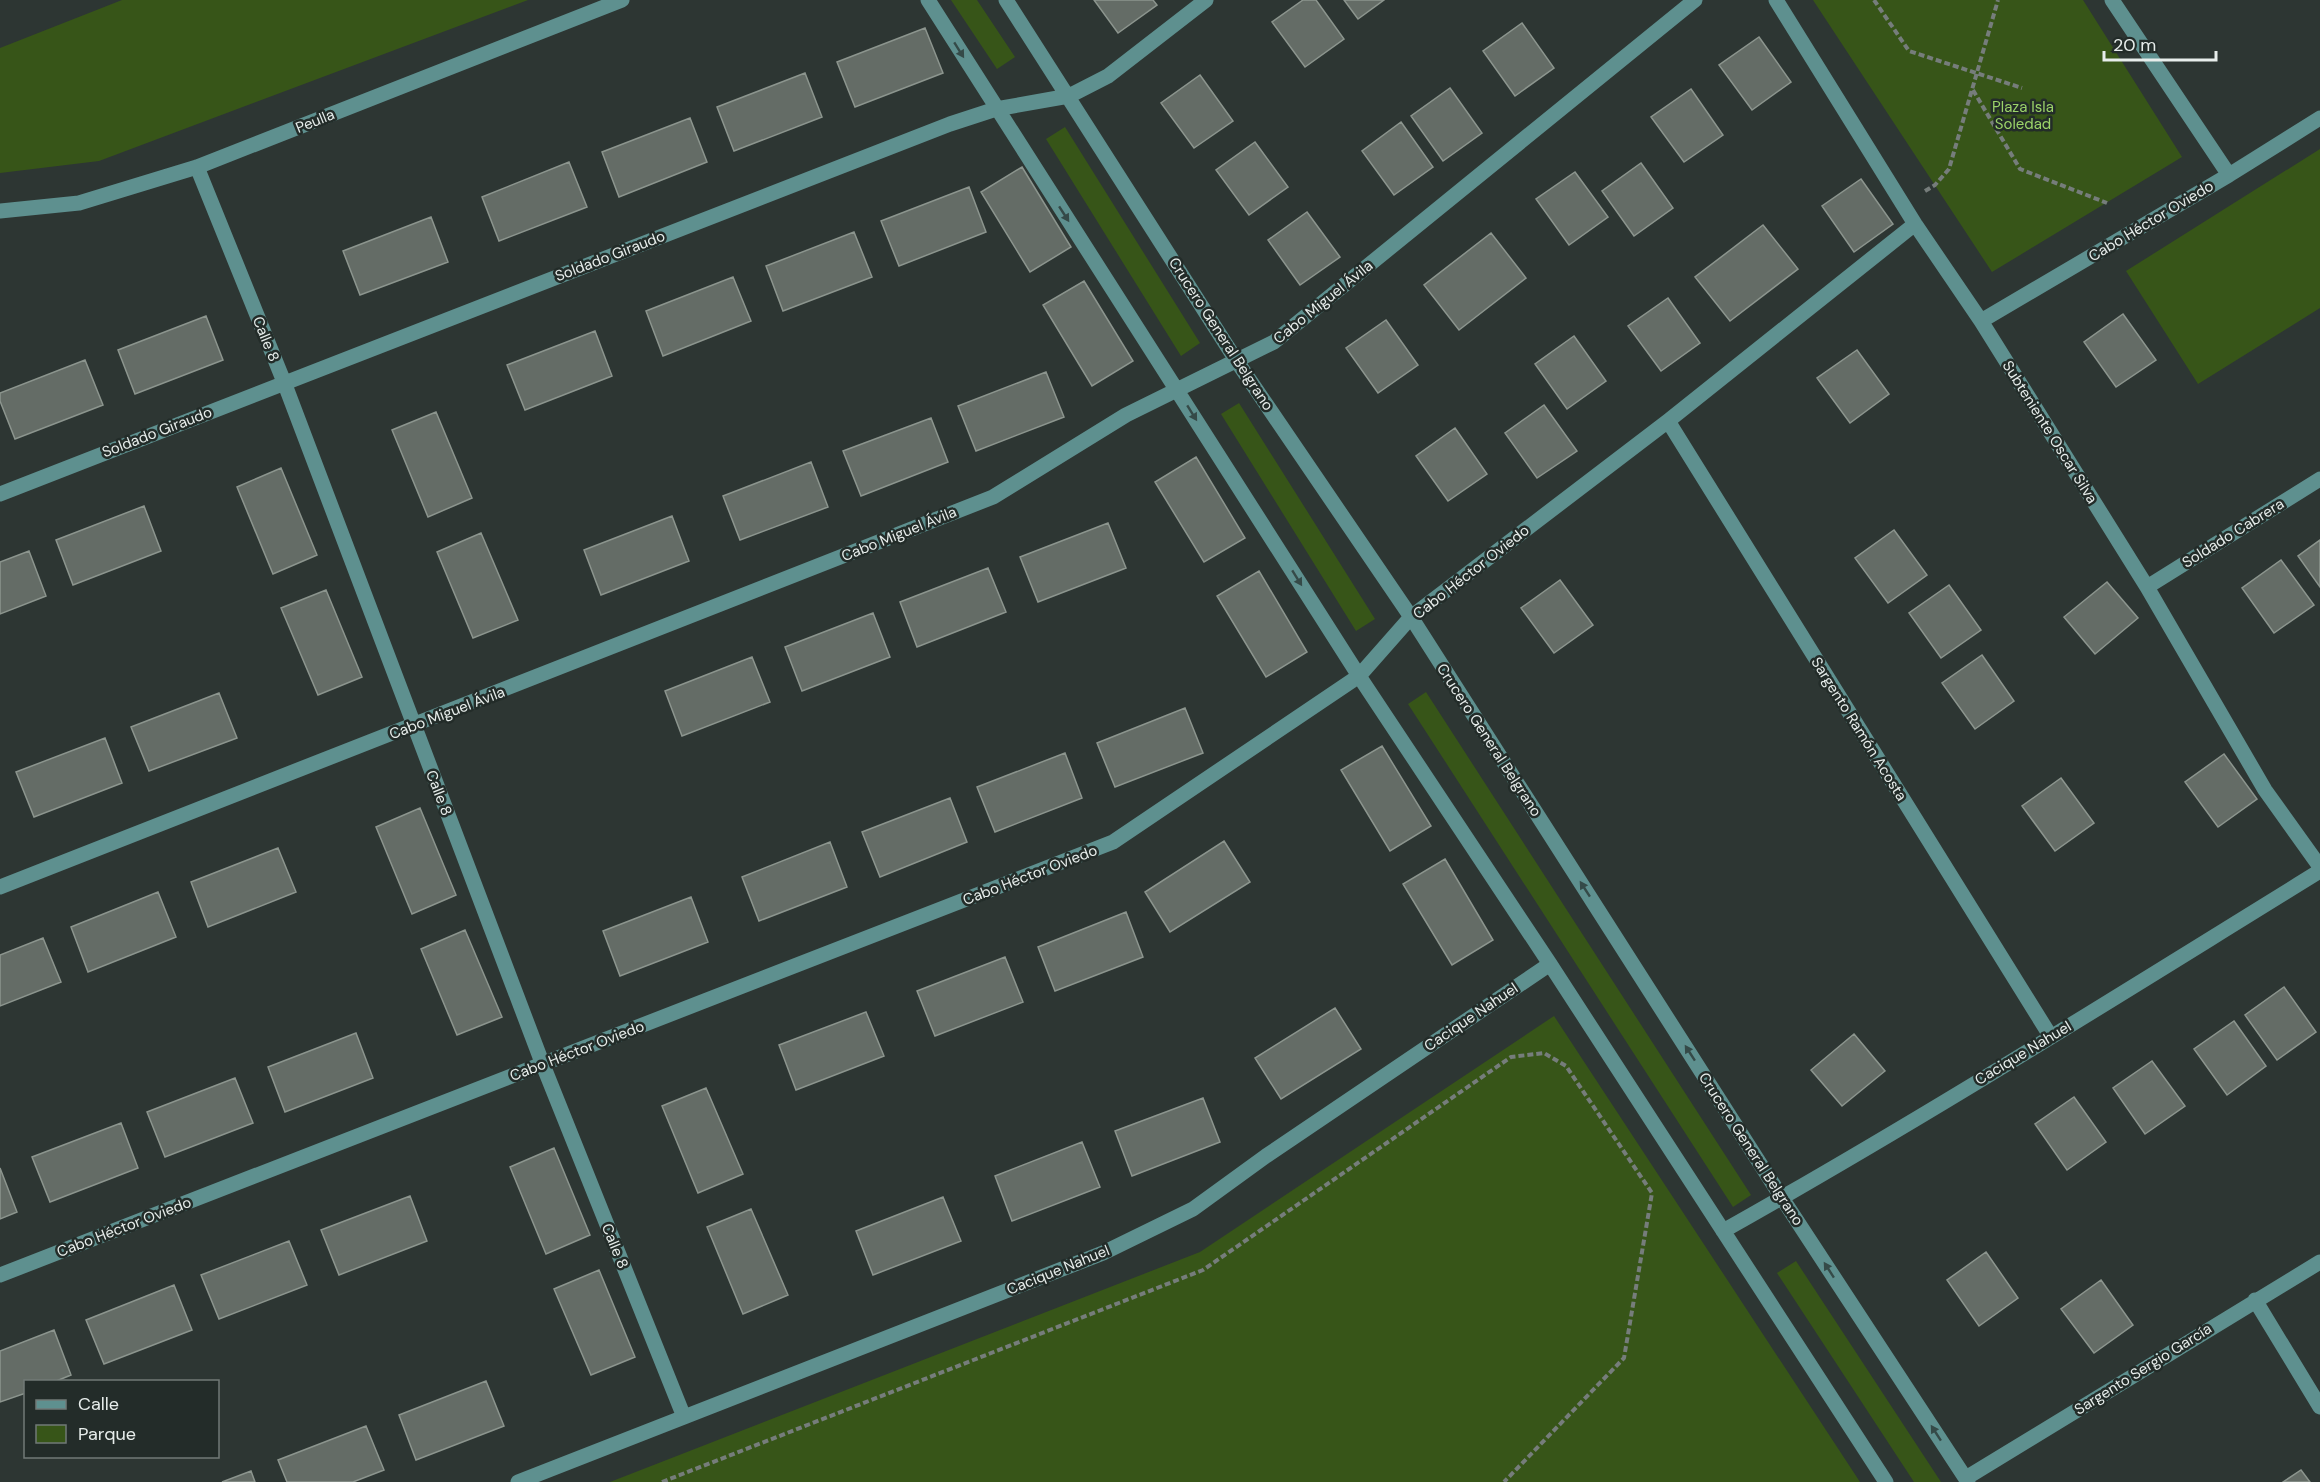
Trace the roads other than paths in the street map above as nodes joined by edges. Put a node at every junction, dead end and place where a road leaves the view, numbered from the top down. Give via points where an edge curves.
1 (622, 0) edge
2 (928, 0) edge
3 (1006, 0) edge
4 (1206, 0) edge
5 (1695, 0) edge
6 (1776, 0) edge
7 (2112, 0) edge
8 (1069, 96) junction
9 (996, 109) junction
10 (2320, 118) edge
11 (197, 167) junction
12 (2229, 176) junction
13 (0, 211) edge
14 (1915, 224) junction
15 (1981, 321) junction
16 (1236, 360) junction
17 (284, 382) junction
18 (1177, 388) junction
19 (1668, 421) junction
20 (2320, 479) edge
21 (0, 494) edge
22 (2146, 587) junction
23 (1411, 617) junction
24 (1359, 676) junction
25 (414, 726) junction
26 (2320, 868) edge
27 (0, 887) edge
28 (1550, 963) junction
29 (2051, 1036) junction
30 (543, 1065) junction
31 (1782, 1198) junction
32 (1723, 1231) junction
33 (2320, 1262) edge
34 (0, 1275) edge
35 (2255, 1300) junction
36 (2320, 1407) edge
37 (684, 1417) junction
38 (1967, 1480) edge
39 (518, 1482) edge
40 (1886, 1482) edge

1 - 11 street, Peulla
2 -> 9 street
3 - 8 street, Crucero General Belgrano
4 - 8 street, Soldado Giraudo via 1108,76
5 - 16 street, Cabo Miguel Ávila via 1274,342
6 - 14 street, Subteniente Oscar Silva
7 - 12 street
8 - 9 street, Soldado Giraudo
8 - 16 street, Crucero General Belgrano
9 - 17 street, Soldado Giraudo
9 -> 18 street
10 - 12 street, Cabo Héctor Oviedo
11 - 13 street, Peulla via 79,203
11 - 17 street, Calle 8
12 - 15 street, Cabo Héctor Oviedo
14 - 15 street, Subteniente Oscar Silva
14 - 19 street, Cabo Héctor Oviedo
15 - 22 street, Subteniente Oscar Silva
16 - 18 street, Cabo Miguel Ávila
16 - 23 street, Crucero General Belgrano
17 - 21 street, Soldado Giraudo
17 - 25 street, Calle 8
18 -> 24 street
18 - 25 street, Cabo Miguel Ávila via 993,497
19 - 23 street, Cabo Héctor Oviedo
19 - 29 street, Sargento Ramón Acosta
20 - 22 street, Soldado Cabrera
22 - 26 street, Subteniente Oscar Silva via 2265,790
23 - 24 street, Cabo Héctor Oviedo
31 -> 23 street, Crucero General Belgrano
24 - 28 street
24 - 30 street, Cabo Héctor Oviedo via 1113,842
25 - 27 street, Cabo Miguel Ávila
25 - 30 street, Calle 8
26 - 29 street, Cacique Nahuel
28 - 32 street
28 - 37 street, Cacique Nahuel via 1193,1209 1103,1253
29 - 31 street, Cacique Nahuel
30 - 34 street, Cabo Héctor Oviedo
30 - 37 street, Calle 8
31 - 32 street, Cacique Nahuel
38 -> 31 street, Crucero General Belgrano
32 - 40 street
33 - 35 street, Sargento Sergio García
35 - 36 street
35 - 38 street, Sargento Sergio García
37 - 39 street, Cacique Nahuel

